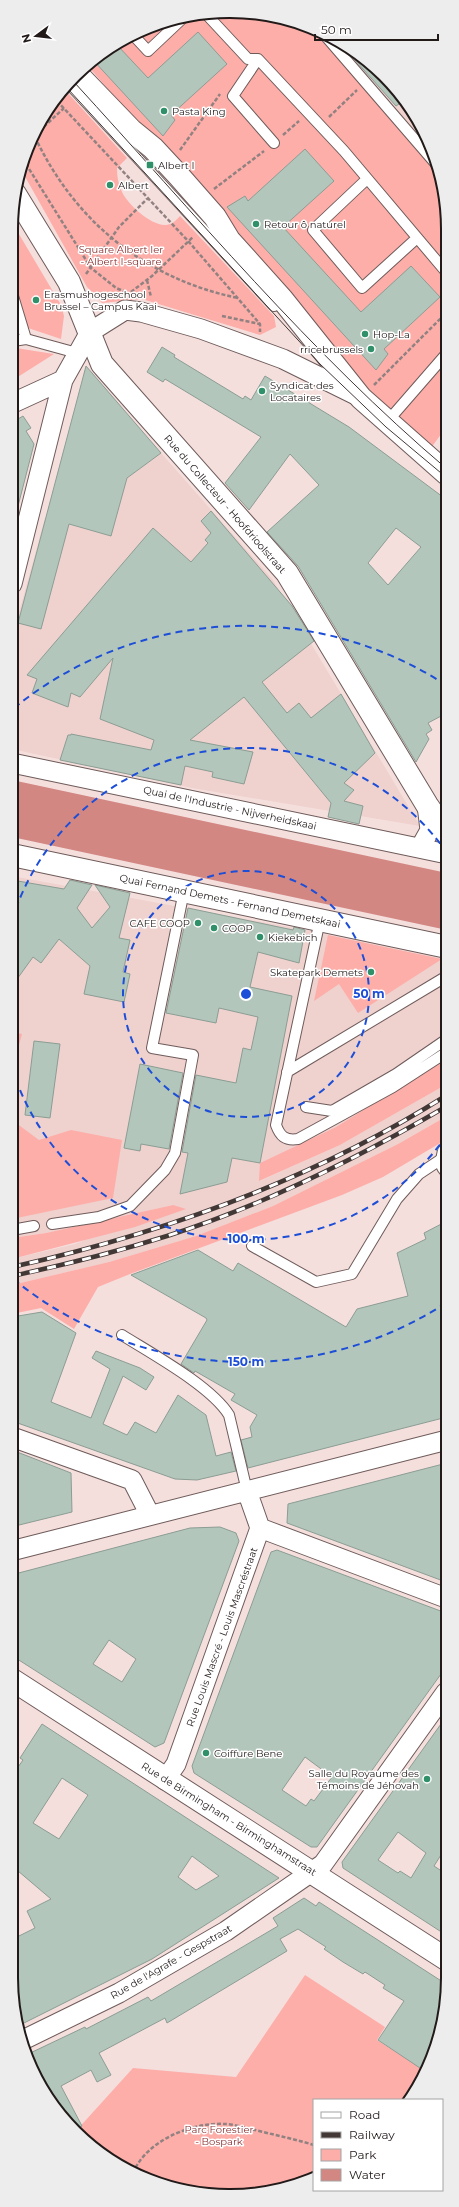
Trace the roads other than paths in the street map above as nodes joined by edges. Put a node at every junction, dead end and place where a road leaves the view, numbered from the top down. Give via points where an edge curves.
1 (211, 19) edge
2 (176, 25) edge
3 (137, 39) edge
4 (334, 46) edge
5 (258, 59) junction
6 (81, 79) edge
7 (72, 88) edge
8 (274, 143) road end
9 (426, 153) edge
10 (367, 179) junction
11 (20, 202) edge
12 (417, 238) junction
13 (441, 265) edge
14 (18, 313) edge
15 (90, 332) junction
16 (26, 339) junction
17 (18, 340) edge
18 (77, 352) junction
19 (441, 361) edge
20 (63, 380) junction
21 (361, 398) junction
22 (18, 401) edge
23 (387, 422) junction
24 (441, 469) edge
25 (18, 560) edge
26 (18, 763) edge
27 (427, 805) junction
28 (441, 825) edge
29 (420, 848) junction
30 (441, 853) edge
31 (18, 856) edge
32 (184, 891) junction
33 (320, 920) junction
34 (441, 946) edge
35 (441, 980) edge
36 (441, 1043) edge
37 (441, 1056) edge
38 (287, 1072) junction
39 (306, 1107) dead end
40 (441, 1162) edge
41 (52, 1224) dead end
42 (34, 1226) dead end
43 (18, 1229) edge
44 (252, 1246) dead end
45 (122, 1335) dead end
46 (18, 1439) edge
47 (441, 1442) edge
48 (247, 1491) junction
49 (150, 1515) junction
50 (260, 1528) junction
51 (18, 1549) edge
52 (441, 1596) edge
53 (18, 1684) edge
54 (441, 1699) edge
55 (165, 1780) junction
56 (312, 1872) junction
57 (441, 1956) edge
58 (27, 2038) edge

1 - 5 lane via 248,59
2 - 3 lane via 148,51
4 - 9 lane
5 - 8 lane via 233,96
5 - 10 lane
6 - 21 main road via 131,130 153,148 215,217 223,233 282,299
7 - 21 lane via 295,330
10 - 12 lane
10 - 12 lane via 313,230 362,288
11 - 15 main road via 69,282
12 - 13 lane
14 - 16 lane
15 - 18 street
15 - 21 street via 125,310 141,312 201,329 283,359
15 - 27 main road, Rue du Collecteur - Hoofdrioolstraat via 102,364 287,574
16 - 17 lane
16 - 18 lane
18 - 20 street
19 - 23 lane
20 - 22 street
20 - 25 street
21 - 23 main road
23 - 24 main road
26 - 29 street, Quai de l'Industrie - Nijverheidskaai
27 - 28 main road, Rue du Collecteur - Hoofdrioolstraat
27 - 29 street, Rue du Collecteur - Hoofdrioolstraat via 430,830
29 - 30 street, Quai de l'Industrie - Nijverheidskaai
31 - 32 main road, Quai Fernand Demets - Fernand Demetskaai
32 - 33 main road, Quai Fernand Demets - Fernand Demetskaai
32 - 41 lane via 152,1048 193,1056 175,1153 165,1170 130,1206 99,1217
33 - 34 main road, Quai Fernand Demets - Fernand Demetskaai
33 - 38 lane
35 - 38 lane
36 - 39 lane via 396,1074 332,1111
37 - 38 lane via 393,1087 298,1139 289,1140 280,1135 276,1125
40 - 44 lane via 419,1174 398,1199 352,1274 316,1282
42 - 43 lane
45 - 48 lane via 210,1392 223,1406 229,1415
46 - 49 street via 132,1480
47 - 48 street
48 - 49 street
48 - 50 street
49 - 51 street
50 - 52 street
50 - 55 street, Rue Louis Mascré - Louis Mascréstraat via 176,1764
53 - 55 main road, Rue de Birmingham - Birminghamstraat
54 - 56 street, Rue de l'Agrafe - Gespstraat via 324,1864
55 - 56 main road, Rue de Birmingham - Birminghamstraat
56 - 57 main road, Rue de Birmingham - Birminghamstraat
56 - 58 street, Rue de l'Agrafe - Gespstraat via 226,1931 119,1993

